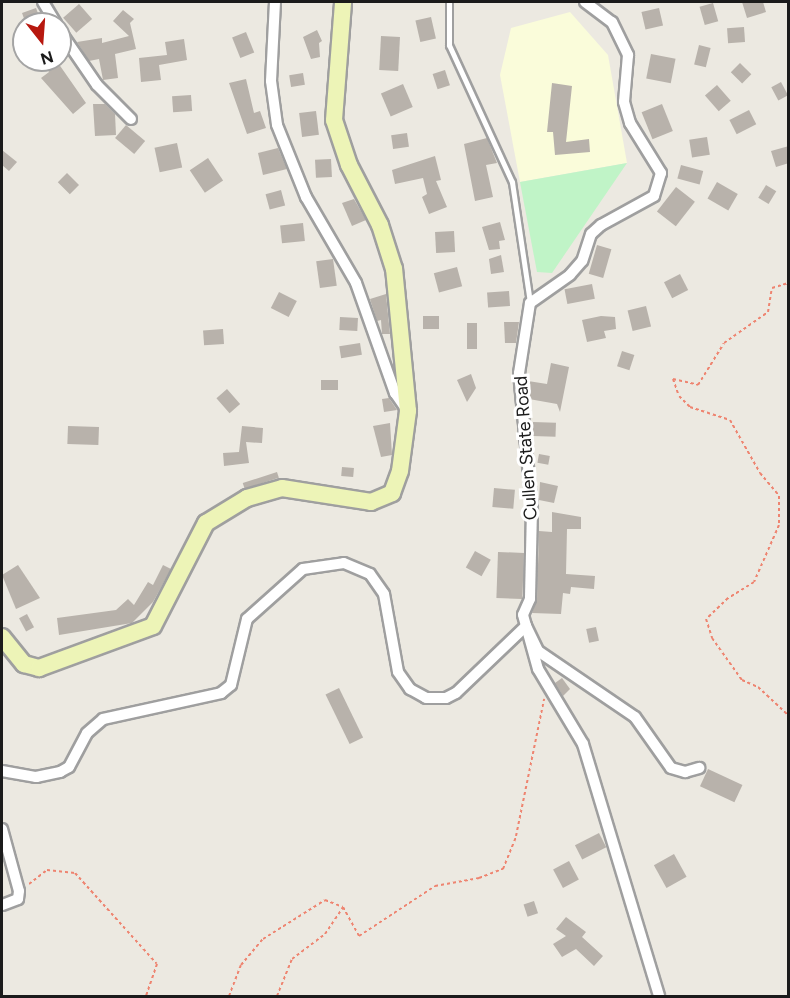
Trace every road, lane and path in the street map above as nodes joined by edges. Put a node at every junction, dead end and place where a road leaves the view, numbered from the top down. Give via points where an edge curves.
1 (275, 2) edge
2 (343, 2) edge
3 (448, 2) edge
4 (585, 2) edge
5 (72, 49) edge
6 (130, 119) dead end
7 (789, 283) edge
8 (530, 303) junction
9 (408, 411) junction
10 (525, 626) junction
11 (2, 637) edge
12 (548, 685) junction
13 (789, 716) edge
14 (699, 768) dead end
15 (2, 771) edge
16 (2, 829) edge
17 (19, 891) junction
18 (2, 905) edge
19 (343, 907) junction
20 (146, 996) edge
21 (229, 996) edge
22 (277, 996) edge
23 (659, 996) edge

1 - 9 street via 271,81 277,125 306,196 356,283 395,393
2 - 9 street via 334,120 349,165 380,225 394,269
3 - 8 lane via 449,45 512,182
4 - 8 street via 612,22 628,55 624,102 630,123 661,173 654,196 601,225 591,234 582,261 570,275
5 - 6 street via 97,86
7 - 13 path via 772,288 768,312 724,343 698,385 672,379 679,396 690,407 730,420 760,473 779,496 779,525 754,582 728,598 706,619 712,638 742,680 758,687
8 - 10 street, Cullen State Road via 519,373 532,491 530,599 523,615
9 - 11 street via 400,471 392,493 371,502 282,488 247,498 206,523 153,626 39,668 24,664
10 - 12 street, Cullen State Road via 538,669
10 - 14 street via 538,651 635,717 671,768 685,772
10 - 15 street via 456,693 446,698 426,698 410,688 398,672 384,594 370,574 344,562 320,563 303,569 247,619 231,685 221,693 103,719 87,733 69,766 60,772 36,777
12 - 19 path via 516,836 503,869 435,886 359,936
12 - 23 street, Cullen State Road via 583,744
16 - 17 street
17 - 18 street via 18,899
17 - 20 path via 47,870 75,873 156,964
19 - 21 path via 325,900 263,939 241,964
19 - 22 path via 326,934 292,959

